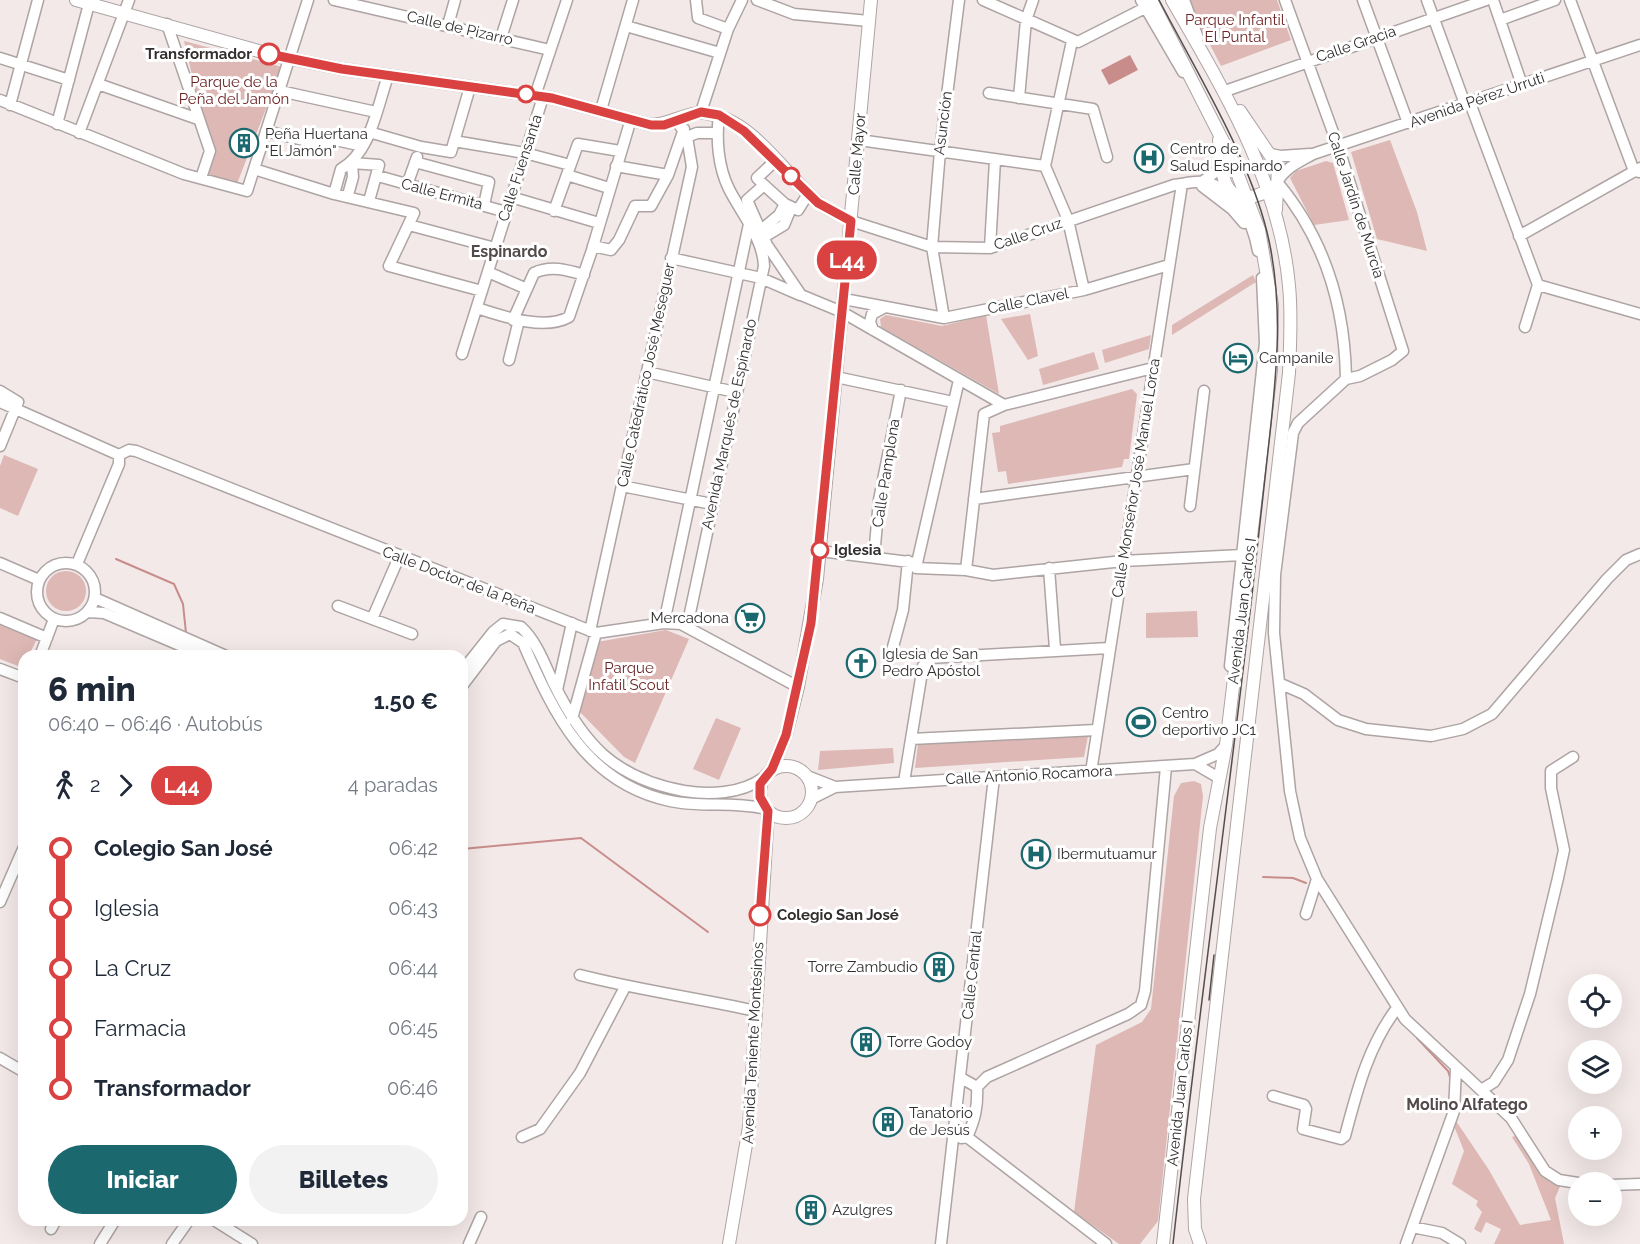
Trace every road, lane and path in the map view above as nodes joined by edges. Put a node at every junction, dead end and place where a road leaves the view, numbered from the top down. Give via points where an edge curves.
1 (38, 0) edge
2 (76, 0) edge
3 (129, 0) edge
4 (308, 0) edge
5 (334, 0) edge
6 (455, 0) edge
7 (513, 0) edge
8 (567, 0) edge
9 (633, 0) edge
10 (696, 0) edge
11 (742, 0) edge
12 (757, 0) edge
13 (871, 0) edge
14 (959, 0) edge
15 (983, 0) edge
16 (1033, 0) edge
17 (1172, 0) edge
18 (1184, 0) edge
19 (1285, 0) edge
20 (1363, 0) edge
21 (1427, 0) edge
22 (1486, 0) edge
23 (1493, 0) edge
24 (1555, 0) edge
25 (1570, 0) edge
26 (356, 3) edge
27 (1146, 3) edge
28 (89, 4) junction
29 (125, 13) junction
30 (1434, 17) junction
31 (1026, 20) junction
32 (1500, 20) junction
33 (869, 21) junction
34 (167, 24) junction
35 (448, 25) junction
36 (626, 26) junction
37 (728, 29) junction
38 (1377, 37) junction
39 (501, 38) junction
40 (1072, 41) junction
41 (1640, 45) edge
42 (550, 50) junction
43 (720, 53) junction
44 (1205, 55) junction
45 (0, 58) edge
46 (290, 59) junction
47 (1307, 61) junction
48 (1592, 62) junction
49 (20, 64) junction
50 (388, 76) junction
51 (69, 80) junction
52 (98, 84) junction
53 (1522, 85) junction
54 (470, 87) junction
55 (1228, 90) junction
56 (280, 91) junction
57 (988, 93) dead end
58 (539, 96) junction
59 (1019, 98) junction
60 (5, 103) edge
61 (1057, 103) junction
62 (1467, 103) junction
63 (601, 110) junction
64 (376, 112) junction
65 (701, 112) junction
66 (719, 115) junction
67 (198, 119) junction
68 (631, 119) junction
69 (1408, 123) junction
70 (57, 124) junction
71 (683, 129) junction
72 (266, 131) junction
73 (369, 132) junction
74 (79, 133) junction
75 (716, 133) junction
76 (858, 140) junction
77 (454, 141) junction
78 (363, 146) junction
79 (1338, 146) junction
80 (421, 147) junction
81 (1251, 148) junction
82 (620, 151) junction
83 (940, 151) junction
84 (525, 153) junction
85 (1271, 154) junction
86 (1313, 154) junction
87 (1107, 156) dead end
88 (776, 160) junction
89 (995, 160) junction
90 (415, 162) junction
91 (1227, 162) junction
92 (352, 163) junction
93 (616, 166) junction
94 (1045, 166) junction
95 (254, 169) junction
96 (568, 170) junction
97 (1638, 170) edge
98 (668, 175) junction
99 (378, 176) junction
100 (201, 178) junction
101 (1277, 182) junction
102 (1192, 183) junction
103 (407, 185) junction
104 (764, 185) junction
105 (609, 188) junction
106 (1230, 192) junction
107 (1267, 192) junction
108 (334, 194) junction
109 (808, 194) junction
110 (348, 195) junction
111 (511, 197) junction
112 (1248, 197) junction
113 (369, 201) junction
114 (484, 206) junction
115 (788, 206) junction
116 (554, 211) junction
117 (506, 212) junction
118 (1068, 220) junction
119 (1276, 220) junction
120 (851, 221) junction
121 (599, 223) junction
122 (749, 224) junction
123 (409, 225) junction
124 (762, 234) junction
125 (1519, 236) junction
126 (593, 246) junction
127 (932, 247) junction
128 (1258, 247) junction
129 (495, 248) junction
130 (990, 248) junction
131 (671, 258) junction
132 (1169, 266) junction
133 (488, 272) junction
134 (739, 272) junction
135 (584, 274) junction
136 (761, 278) junction
137 (1538, 285) junction
138 (527, 289) junction
139 (1084, 290) junction
140 (482, 291) junction
141 (801, 296) junction
142 (843, 299) junction
143 (886, 307) junction
144 (477, 308) junction
145 (842, 312) junction
146 (1640, 314) edge
147 (944, 318) junction
148 (516, 320) junction
149 (1525, 327) dead end
150 (873, 330) junction
151 (462, 354) dead end
152 (510, 360) dead end
153 (1153, 368) junction
154 (647, 372) junction
155 (836, 377) junction
156 (1346, 379) junction
157 (959, 380) junction
158 (714, 387) junction
159 (901, 390) junction
160 (0, 391) edge
161 (735, 392) junction
162 (1204, 392) dead end
163 (987, 395) junction
164 (0, 402) edge
165 (953, 402) junction
166 (1004, 405) junction
167 (16, 408) junction
168 (984, 414) junction
169 (0, 446) edge
170 (119, 455) junction
171 (1194, 468) junction
172 (1135, 475) junction
173 (622, 486) junction
174 (974, 499) junction
175 (691, 500) junction
176 (712, 504) junction
177 (1190, 506) dead end
178 (820, 551) junction
179 (1640, 554) edge
180 (1242, 555) junction
181 (399, 557) junction
182 (874, 557) junction
183 (1123, 561) junction
184 (913, 562) junction
185 (0, 563) edge
186 (77, 564) junction
187 (1049, 568) junction
188 (966, 570) junction
189 (39, 580) junction
190 (95, 598) junction
191 (338, 606) dead end
192 (88, 612) junction
193 (0, 618) edge
194 (54, 619) junction
195 (372, 619) junction
196 (572, 623) junction
197 (664, 623) junction
198 (687, 627) junction
199 (593, 632) junction
200 (412, 634) dead end
201 (47, 638) junction
202 (893, 647) dead end
203 (1108, 648) junction
204 (1055, 649) junction
205 (42, 650) edge
206 (191, 650) edge
207 (212, 650) edge
208 (468, 663) edge
209 (0, 669) edge
210 (18, 676) edge
211 (468, 678) edge
212 (1281, 684) junction
213 (798, 687) junction
214 (557, 690) junction
215 (572, 719) junction
216 (1096, 730) junction
217 (786, 735) junction
218 (911, 739) junction
219 (1222, 754) junction
220 (1573, 757) dead end
221 (1195, 764) junction
222 (792, 766) junction
223 (1166, 767) junction
224 (1092, 772) junction
225 (767, 774) junction
226 (807, 776) junction
227 (994, 777) junction
228 (1219, 778) junction
229 (904, 782) junction
230 (835, 787) junction
231 (811, 799) junction
232 (767, 810) junction
233 (782, 818) junction
234 (765, 840) junction
235 (18, 861) edge
236 (1317, 879) junction
237 (0, 902) edge
238 (1306, 914) dead end
239 (580, 975) dead end
240 (625, 987) junction
241 (1397, 1008) junction
242 (756, 1011) junction
243 (0, 1058) edge
244 (18, 1068) edge
245 (1456, 1069) junction
246 (961, 1078) junction
247 (977, 1087) junction
248 (1481, 1090) junction
249 (1273, 1096) dead end
250 (955, 1134) junction
251 (522, 1137) dead end
252 (967, 1137) junction
253 (1568, 1181) edge
254 (1640, 1184) edge
255 (1622, 1185) edge
256 (481, 1217) dead end
257 (111, 1226) edge
258 (185, 1226) edge
259 (226, 1226) edge
260 (1412, 1227) junction
261 (100, 1244) edge
262 (172, 1244) edge
263 (252, 1244) edge
264 (469, 1244) edge
265 (729, 1244) edge
266 (941, 1244) edge
267 (1106, 1244) edge
268 (1163, 1244) edge
269 (1200, 1244) edge
270 (1406, 1244) edge
271 (1460, 1244) edge

1 - 49 street
2 - 28 main road
3 - 29 street
4 - 46 street
5 - 26 street, Calle de Pizarro
6 - 35 street
7 - 39 street
8 - 42 street, Calle Fuensanta
9 - 36 street
10 - 37 street via 698,18
11 - 37 street
12 - 33 street via 794,14
13 - 33 main road, Calle Mayor
14 - 83 street, Asunción
15 - 31 street
16 - 31 street
17 - 44 main road, Avenida Juan Carlos I
18 - 44 street
19 - 47 street, Calle Jardín de Murcia
20 - 38 street
21 - 30 street
22 - 30 street, Calle Gracia
23 - 32 street
24 - 32 street
25 - 48 street
26 - 35 street, Calle de Pizarro
27 - 40 street via 1078,42
27 - 91 main road via 1196,89
28 - 29 main road
28 - 51 street
29 - 34 main road
29 - 52 street
30 - 38 street, Calle Gracia
30 - 62 street
31 - 40 street
31 - 59 street
32 - 53 street
33 - 76 main road, Calle Mayor
34 - 46 main road
34 - 67 street
35 - 39 street, Calle de Pizarro
36 - 43 street
36 - 63 street
37 - 43 street
38 - 47 street, Calle Gracia
38 - 69 street
39 - 42 street, Calle de Pizarro
40 - 61 street
41 - 48 street, Avenida Pérez Urruti
42 - 58 street, Calle Fuensanta
43 - 65 street
44 - 55 main road
44 - 81 main road, Avenida Juan Carlos I
45 - 49 street
46 - 50 main road
46 - 56 street
47 - 55 street, Calle Gracia
47 - 79 street, Calle Jardín de Murcia
48 - 53 street, Avenida Pérez Urruti
48 - 97 street
49 - 51 street
49 - 60 street
50 - 54 main road
50 - 64 street
51 - 70 street
52 - 67 street
52 - 74 street
53 - 62 street, Avenida Pérez Urruti
54 - 58 main road
54 - 77 street
55 - 85 main road
56 - 64 street
56 - 72 street
57 - 59 street
58 - 63 main road
58 - 84 street, Calle Fuensanta
59 - 61 street
60 - 70 street
61 - 87 street via 1093,109
61 - 94 street
62 - 69 street, Avenida Pérez Urruti
62 - 125 street
63 - 68 main road
64 - 73 street
65 - 66 main road
65 - 71 main road
66 - 75 street, Avenida Marqués de Espinardo
66 - 88 main road
67 - 100 street via 210,151
68 - 71 main road
68 - 82 street
69 - 79 street, Avenida Pérez Urruti
70 - 74 street
71 - 75 street
71 - 98 street
71 - 131 street, Calle Catedrático José Meseguer via 692,168
72 - 78 street via 323,145 331,139
72 - 95 street
73 - 78 street
73 - 80 street
74 - 100 street
75 - 122 street, Avenida Marqués de Espinardo via 723,174
76 - 83 street
76 - 120 main road, Calle Mayor
77 - 80 street via 451,152
77 - 84 street
78 - 92 street
79 - 86 street, Avenida Pérez Urruti
79 - 156 street, Calle Jardín de Murcia via 1403,351 1360,376
80 - 90 street
81 - 85 main road
81 - 91 main road
81 - 107 main road, Avenida Juan Carlos I
82 - 93 street
82 - 96 street via 578,144
83 - 89 street
83 - 127 street, Asunción
84 - 96 street
84 - 111 street, Calle Fuensanta
85 - 86 street
85 - 101 main road via 1280,172
86 - 101 street via 1287,168
88 - 104 street via 757,178
88 - 109 main road
89 - 94 street
89 - 130 street
90 - 103 street
90 - 114 street via 489,182
91 - 102 street, Calle Cruz
91 - 106 main road via 1224,185
91 - 112 main road, Avenida Juan Carlos I
92 - 99 street, Calle Ermita via 379,165
92 - 108 street via 341,169
92 - 110 street
93 - 98 street
93 - 105 street
94 - 118 street
95 - 100 street via 247,191
95 - 108 street
96 - 105 street
96 - 116 street
97 - 125 street
98 - 126 street via 651,206 635,206 610,250
99 - 103 street, Calle Ermita
99 - 113 street
101 - 107 main road
101 - 119 main road
101 - 156 street via 1296,205 1325,257 1340,304
102 - 106 street
102 - 118 street, Calle Cruz
102 - 128 street via 1232,209
102 - 132 street, Calle Monseñor José Manuel Lorca
103 - 114 street, Calle Ermita
104 - 115 street
104 - 124 street via 747,200
105 - 121 street
106 - 112 main road
106 - 128 street via 1248,219
107 - 112 main road
107 - 119 main road, Avenida Juan Carlos I
108 - 110 street
109 - 115 street via 798,210
109 - 120 main road
110 - 113 street
111 - 116 street
111 - 117 street, Calle Fuensanta
112 - 219 main road, Avenida Juan Carlos I via 1267,266 1273,337
113 - 123 street via 414,213
114 - 117 street, Calle Ermita
115 - 124 street via 784,225
116 - 121 street
117 - 129 street, Calle Fuensanta
118 - 130 street, Calle Cruz
118 - 139 street
119 - 269 main road, Avenida Juan Carlos I via 1289,284 1289,373 1196,1187 1194,1221
120 - 127 street, Calle Cruz
120 - 142 main road, Calle Mayor
121 - 126 street
122 - 134 street, Avenida Marqués de Espinardo
122 - 136 street, Avenida Marqués de Espinardo via 763,257
123 - 129 street
123 - 140 street via 389,266
124 - 141 street
125 - 137 street
126 - 135 street
127 - 130 street, Calle Cruz
127 - 147 street, Asunción
128 - 180 street via 1264,343
129 - 133 street, Calle Fuensanta
131 - 134 street
131 - 154 street, Calle Catedrático José Meseguer
132 - 139 street, Calle Clavel
132 - 153 street, Calle Monseñor José Manuel Lorca
133 - 138 street
133 - 140 street, Calle Fuensanta
134 - 136 street
134 - 158 street, Avenida Marqués de Espinardo
135 - 138 street via 542,269 534,273
135 - 148 street via 568,317 560,322
136 - 141 street
136 - 161 street, Avenida Marqués de Espinardo
137 - 146 street
137 - 149 street
138 - 148 street
139 - 147 street, Calle Clavel
140 - 144 street, Calle Fuensanta
141 - 145 street
142 - 143 street, Calle Clavel
142 - 145 main road, Calle Mayor
143 - 147 street, Calle Clavel
143 - 150 street via 872,314
144 - 148 street
144 - 151 street, Calle Fuensanta
145 - 150 street
145 - 155 main road, Calle Mayor
148 - 152 street
150 - 157 street
153 - 166 street
153 - 172 street, Calle Monseñor José Manuel Lorca
154 - 158 street
154 - 173 street, Calle Catedrático José Meseguer
155 - 159 street
155 - 178 main road, Calle Mayor
156 - 212 street, Calle Jardín de Murcia via 1298,423 1293,433 1275,575 1274,633
157 - 163 street
157 - 165 street
158 - 161 street
158 - 175 street, Avenida Marqués de Espinardo
159 - 165 street
159 - 182 street, Calle Pamplona via 879,500
160 - 167 street via 18,399
161 - 176 street, Avenida Marqués de Espinardo
162 - 171 street
163 - 166 street
163 - 168 street
164 - 167 street
165 - 184 street
166 - 168 street
167 - 169 street
167 - 170 street
168 - 174 street
170 - 181 street, Calle Doctor de la Peña via 136,451
170 - 186 street via 120,462
171 - 172 street
171 - 177 street
172 - 174 street
172 - 183 street, Calle Monseñor José Manuel Lorca
173 - 175 street
173 - 199 street, Calle Catedrático José Meseguer
174 - 188 street
175 - 176 street
175 - 197 street, Avenida Marqués de Espinardo
176 - 198 street, Avenida Marqués de Espinardo
178 - 182 street
178 - 213 main road, Calle Mayor
179 - 212 street via 1607,579 1492,714 1462,729 1431,736 1366,729 1338,720 1304,694
180 - 183 street
180 - 219 street
181 - 195 street
181 - 196 street, Calle Doctor de la Peña
182 - 184 street
183 - 187 street
183 - 203 street, Calle Monseñor José Manuel Lorca
184 - 188 street via 916,568
184 - 202 street
185 - 189 street
186 - 189 street via 50,566
186 - 190 street via 93,580
187 - 188 street via 993,575
187 - 204 street
189 - 194 street via 38,602
190 - 192 street
190 - 207 street
191 - 195 street
192 - 194 street via 78,619
192 - 206 street via 104,613
193 - 201 street
194 - 201 street
195 - 200 street
196 - 199 street, Calle Doctor de la Peña
196 - 214 street
197 - 198 street
197 - 199 street
198 - 213 street
199 - 215 street
201 - 205 street
203 - 204 street
203 - 216 street, Calle Monseñor José Manuel Lorca
204 - 218 street via 929,658 923,666
208 - 214 street via 493,632 503,624 511,624 530,635
209 - 210 street
211 - 232 street via 496,641 510,634 524,643 566,731 597,765 619,780 669,801 741,804
212 - 236 street, Calle Jardín de Murcia via 1292,806
213 - 217 main road, Calle Mayor
214 - 215 street
215 - 225 street via 607,760 658,786 724,792 747,788
216 - 218 street
216 - 224 street, Calle Monseñor José Manuel Lorca
217 - 222 main road, Calle Mayor
217 - 225 main road, Calle Mayor
218 - 229 street
219 - 221 street, Calle Antonio Rocamora
219 - 228 main road, Avenida Juan Carlos I
220 - 248 street via 1551,771 1564,850 1530,994 1508,1060 1494,1082
221 - 223 street, Calle Antonio Rocamora
221 - 228 street
222 - 225 main road
222 - 226 main road
223 - 224 street, Calle Antonio Rocamora
223 - 247 street via 1142,1005 987,1077
224 - 227 street, Calle Antonio Rocamora
225 - 232 main road via 759,790
226 - 230 street, Calle Antonio Rocamora
226 - 231 main road via 812,787
227 - 229 street, Calle Antonio Rocamora
227 - 246 street, Calle Central
228 - 268 main road, Avenida Juan Carlos I
229 - 230 street, Calle Antonio Rocamora
230 - 231 street, Calle Antonio Rocamora
231 - 233 main road via 800,814
232 - 233 main road
232 - 234 main road, Avenida Teniente Montesinos
233 - 234 main road
234 - 242 main road, Avenida Teniente Montesinos
235 - 237 street
236 - 238 street
236 - 241 street, Calle Jardín de Murcia
239 - 240 street
240 - 242 street
240 - 251 street via 580,1073 540,1129
241 - 245 street, Calle Jardín de Murcia
241 - 249 street via 1375,1043 1341,1139 1303,1129 1304,1105
242 - 265 main road, Avenida Teniente Montesinos via 748,1143
243 - 244 street
245 - 248 street, Calle Jardín de Murcia
245 - 260 street via 1454,1111
246 - 247 street
246 - 250 street, Calle Central
247 - 252 street via 978,1105
248 - 253 street, Calle Jardín de Murcia via 1510,1118 1545,1171
250 - 252 street
250 - 266 street, Calle Central
252 - 267 street
254 - 255 street
256 - 264 street
257 - 261 street
258 - 262 street
259 - 263 street
260 - 270 street
260 - 271 street via 1442,1233

